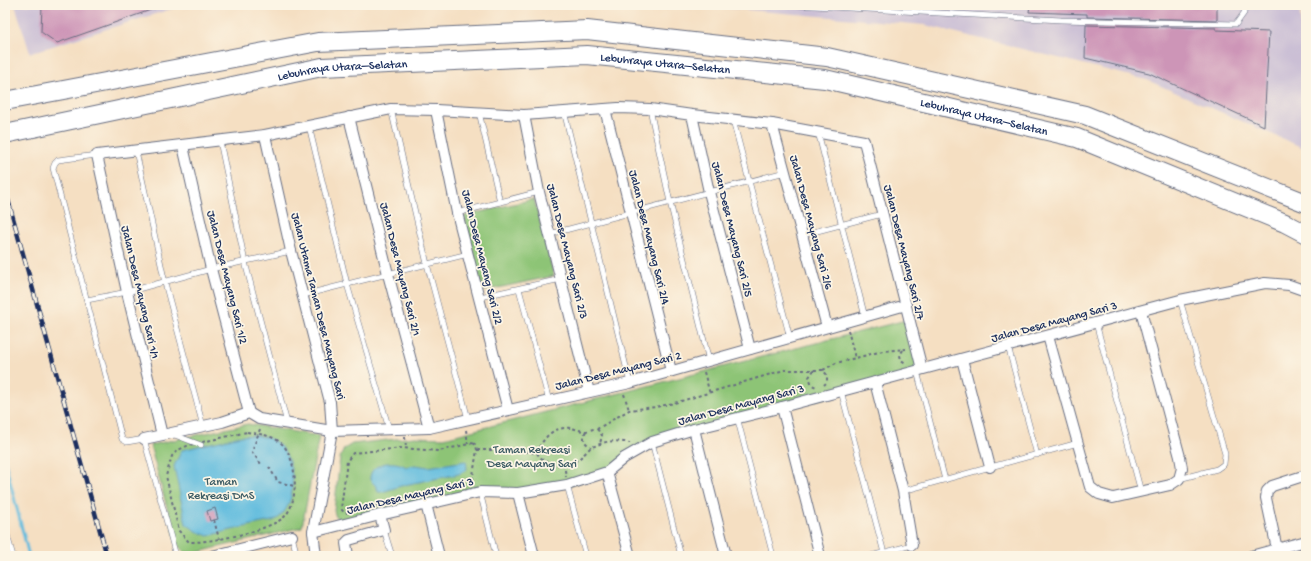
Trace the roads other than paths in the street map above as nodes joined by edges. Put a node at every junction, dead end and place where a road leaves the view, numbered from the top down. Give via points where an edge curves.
1 (796, 5) edge
2 (1245, 5) edge
3 (5, 101) edge
4 (391, 109) junction
5 (605, 109) junction
6 (650, 109) junction
7 (436, 110) junction
8 (479, 112) junction
9 (564, 112) junction
10 (524, 115) junction
11 (692, 115) junction
12 (350, 117) junction
13 (734, 120) junction
14 (772, 124) junction
15 (309, 126) junction
16 (818, 132) junction
17 (5, 134) edge
18 (265, 135) junction
19 (220, 141) junction
20 (183, 146) junction
21 (136, 151) junction
22 (97, 155) junction
23 (785, 172) junction
24 (749, 181) junction
25 (539, 192) junction
26 (709, 192) junction
27 (500, 202) junction
28 (670, 202) junction
29 (1306, 203) edge
30 (457, 213) junction
31 (630, 213) junction
32 (882, 214) junction
33 (591, 224) junction
34 (842, 225) junction
35 (550, 234) junction
36 (1306, 234) edge
37 (802, 235) junction
38 (291, 251) junction
39 (469, 254) junction
40 (245, 262) junction
41 (427, 264) junction
42 (211, 269) junction
43 (388, 274) junction
44 (561, 279) junction
45 (165, 283) junction
46 (347, 284) junction
47 (519, 289) junction
48 (1306, 291) edge
49 (127, 292) junction
50 (303, 296) junction
51 (480, 297) junction
52 (87, 300) junction
53 (1180, 300) junction
54 (906, 305) junction
55 (1141, 311) junction
56 (865, 317) junction
57 (1096, 322) junction
58 (827, 327) junction
59 (1048, 336) junction
60 (790, 338) junction
61 (1008, 346) junction
62 (750, 349) junction
63 (962, 359) junction
64 (705, 362) junction
65 (920, 370) junction
66 (670, 372) junction
67 (875, 382) junction
68 (626, 384) junction
69 (841, 391) junction
70 (589, 392) junction
71 (549, 401) junction
72 (782, 407) junction
73 (508, 410) junction
74 (249, 413) junction
75 (737, 417) junction
76 (466, 419) junction
77 (287, 423) junction
78 (204, 426) junction
79 (429, 428) junction
80 (388, 429) junction
81 (694, 429) junction
82 (332, 431) junction
83 (166, 435) junction
84 (144, 439) junction
85 (652, 442) junction
86 (1078, 443) junction
87 (201, 445) dead end
88 (1036, 454) junction
89 (990, 467) junction
90 (607, 472) junction
91 (1306, 475) edge
92 (1179, 479) junction
93 (945, 480) junction
94 (567, 485) junction
95 (903, 491) junction
96 (480, 492) junction
97 (1141, 492) junction
98 (518, 493) junction
99 (426, 504) junction
100 (380, 515) junction
101 (5, 528) edge
102 (384, 530) junction
103 (313, 532) junction
104 (292, 536) joint
105 (1306, 542) edge
106 (912, 545) joint
107 (1277, 549) junction
108 (884, 553) junction
109 (13, 556) edge
110 (176, 556) edge
111 (212, 556) edge
112 (297, 556) edge
113 (316, 556) edge
114 (348, 556) edge
115 (392, 556) edge
116 (439, 556) edge
117 (496, 556) edge
118 (534, 556) edge
119 (586, 556) edge
120 (630, 556) edge
121 (681, 556) edge
122 (726, 556) edge
123 (772, 556) edge
124 (820, 556) edge
125 (871, 556) edge
126 (1251, 556) edge

1 - 2 lane via 1061,20 1236,24 1244,13
3 - 29 highway, Lebuhraya Utara–Selatan via 318,42 587,30 827,57 1085,115
4 - 7 street
4 - 12 street
4 - 41 lane
5 - 6 street
5 - 9 street
5 - 31 street, Jalan Desa Mayang Sari 2/4
6 - 11 street
6 - 28 lane
7 - 8 street
7 - 30 street, Jalan Desa Mayang Sari 2/2
8 - 10 street
8 - 27 lane
9 - 10 street
9 - 33 lane
10 - 25 street, Jalan Desa Mayang Sari 2/3
11 - 13 street
11 - 26 street, Jalan Desa Mayang Sari 2/5
12 - 15 street
12 - 43 street, Jalan Desa Mayang Sari 2/1
13 - 14 street
13 - 24 lane
14 - 16 street
14 - 23 street, Jalan Desa Mayang Sari 2/6
15 - 18 street
15 - 46 lane
16 - 32 street, Jalan Desa Mayang Sari 2/7 via 864,141
16 - 34 lane
17 - 36 highway, Lebuhraya Utara–Selatan via 322,67 587,55 825,79 1077,138 1285,223
18 - 19 street
18 - 38 street, Jalan Utama Taman Desa Mayang Sari
19 - 20 street
19 - 40 lane
20 - 21 street
20 - 42 street, Jalan Desa Mayang Sari 1/2
21 - 22 street
21 - 45 lane
22 - 49 street, Jalan Desa Mayang Sari 1/1
22 - 52 lane via 58,160 53,168
23 - 24 lane
23 - 37 street, Jalan Desa Mayang Sari 2/6
24 - 26 lane
24 - 60 lane
25 - 27 lane
25 - 35 street, Jalan Desa Mayang Sari 2/3
26 - 28 lane
26 - 62 street, Jalan Desa Mayang Sari 2/5
27 - 30 lane
28 - 31 lane
28 - 64 lane
30 - 39 street, Jalan Desa Mayang Sari 2/2
31 - 33 lane
31 - 66 street, Jalan Desa Mayang Sari 2/4
32 - 34 lane
32 - 54 street, Jalan Desa Mayang Sari 2/7
33 - 35 lane
33 - 68 lane
34 - 37 lane
34 - 56 lane
35 - 44 street, Jalan Desa Mayang Sari 2/3
37 - 58 street, Jalan Desa Mayang Sari 2/6
38 - 40 lane
38 - 50 street, Jalan Utama Taman Desa Mayang Sari
39 - 41 lane
39 - 51 street, Jalan Desa Mayang Sari 2/2
40 - 42 lane
40 - 77 lane
41 - 43 lane
41 - 76 lane
42 - 45 lane
42 - 74 street, Jalan Desa Mayang Sari 1/2
43 - 46 lane
43 - 79 street, Jalan Desa Mayang Sari 2/1
44 - 47 lane
44 - 70 street, Jalan Desa Mayang Sari 2/3
45 - 49 lane
45 - 78 lane
46 - 50 lane
46 - 80 lane
47 - 51 lane
47 - 71 lane
48 - 53 street, Jalan Desa Mayang Sari 3 via 1290,285 1265,283
49 - 52 lane
49 - 83 street, Jalan Desa Mayang Sari 1/1
50 - 82 street, Jalan Utama Taman Desa Mayang Sari via 330,402
51 - 73 street, Jalan Desa Mayang Sari 2/2
52 - 84 lane via 122,439 127,442
53 - 55 street, Jalan Desa Mayang Sari 3
53 - 92 lane via 1225,454 1224,464 1217,469
54 - 56 street, Jalan Desa Mayang Sari 2
54 - 65 street, Jalan Desa Mayang Sari 2/7
55 - 57 street, Jalan Desa Mayang Sari 3
55 - 92 street via 1180,457 1182,468
56 - 58 street, Jalan Desa Mayang Sari 2
57 - 59 street, Jalan Desa Mayang Sari 3
57 - 97 lane
58 - 60 street, Jalan Desa Mayang Sari 2
59 - 61 street, Jalan Desa Mayang Sari 3
59 - 86 street
60 - 62 street, Jalan Desa Mayang Sari 2
61 - 63 street, Jalan Desa Mayang Sari 3
61 - 88 lane
62 - 64 street, Jalan Desa Mayang Sari 2
63 - 65 street, Jalan Desa Mayang Sari 3
63 - 89 street
64 - 66 street, Jalan Desa Mayang Sari 2
65 - 67 street, Jalan Desa Mayang Sari 3
65 - 93 lane
66 - 68 street, Jalan Desa Mayang Sari 2
67 - 69 street, Jalan Desa Mayang Sari 3
67 - 95 street
68 - 70 street, Jalan Desa Mayang Sari 2
69 - 72 street, Jalan Desa Mayang Sari 3
69 - 108 lane
70 - 71 street, Jalan Desa Mayang Sari 2
71 - 73 street, Jalan Desa Mayang Sari 2
72 - 75 street, Jalan Desa Mayang Sari 3
72 - 124 street
73 - 76 street, Jalan Desa Mayang Sari 2
74 - 77 street, Jalan Desa Mayang Sari 2 via 259,419
74 - 78 street
75 - 81 street, Jalan Desa Mayang Sari 3
75 - 123 lane
76 - 79 street, Jalan Desa Mayang Sari 2
77 - 82 street, Jalan Desa Mayang Sari 2
78 - 83 street
79 - 80 street, Jalan Desa Mayang Sari 2
80 - 82 street, Jalan Desa Mayang Sari 2
81 - 85 street, Jalan Desa Mayang Sari 3
81 - 122 street
82 - 103 street, Jalan Utama Taman Desa Mayang Sari
83 - 84 street
83 - 87 lane
84 - 110 lane
85 - 90 street, Jalan Desa Mayang Sari 3 via 624,458
85 - 121 lane
86 - 88 lane
86 - 97 street via 1090,487 1099,494 1113,498
88 - 89 lane
89 - 93 lane
90 - 94 street, Jalan Desa Mayang Sari 3
90 - 120 street
91 - 107 street via 1272,486 1267,491 1266,498
92 - 97 street via 1170,486
93 - 95 lane
94 - 98 street, Jalan Desa Mayang Sari 3
94 - 119 lane
95 - 106 street
96 - 98 street, Jalan Desa Mayang Sari 3
96 - 99 street, Jalan Desa Mayang Sari 3
96 - 117 lane
98 - 118 street
99 - 100 street, Jalan Desa Mayang Sari 3
99 - 116 street
100 - 102 street
100 - 103 street, Jalan Desa Mayang Sari 3
101 - 109 lane
102 - 114 street via 349,540 346,543
102 - 115 lane
103 - 113 street, Jalan Utama Taman Desa Mayang Sari
104 - 111 street
104 - 112 lane
105 - 107 street
106 - 108 lane
107 - 126 street
108 - 125 lane

